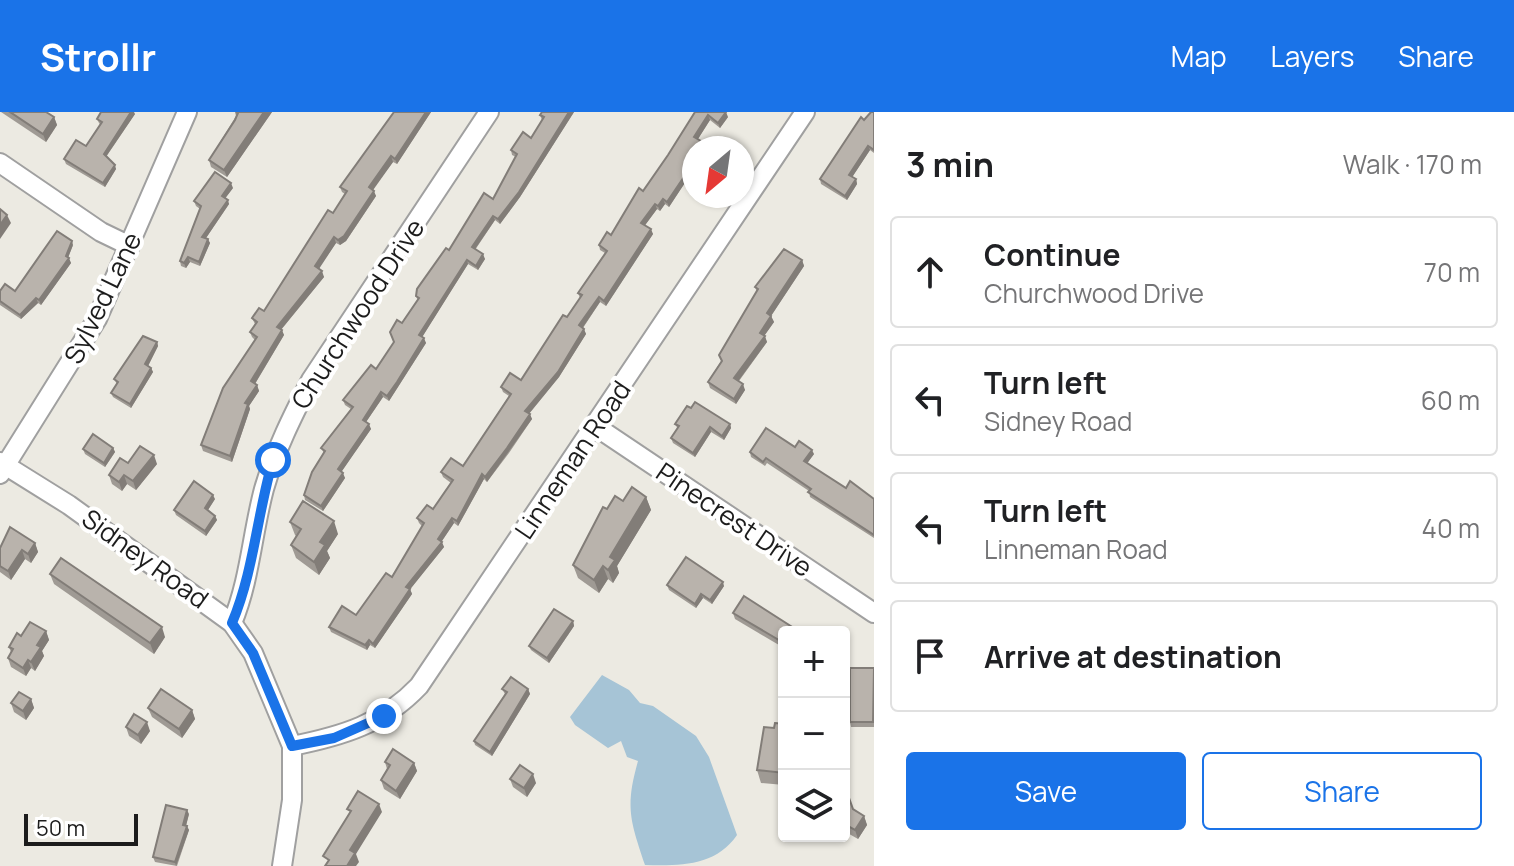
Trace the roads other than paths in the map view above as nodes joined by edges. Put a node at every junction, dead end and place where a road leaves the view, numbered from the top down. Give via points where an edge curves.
1 (187, 112) edge
2 (489, 112) edge
3 (805, 112) edge
4 (0, 163) edge
5 (130, 246) junction
6 (595, 426) junction
7 (2, 467) edge
8 (874, 613) edge
9 (232, 623) junction
10 (292, 746) junction
11 (282, 866) edge

1 - 5 street, Sylved Lane
2 - 9 street, Churchwood Drive via 311,380 292,417 264,491 246,591
3 - 6 street, Linneman Road
4 - 5 street
5 - 7 street, Sylved Lane via 78,355
6 - 8 street, Pinecrest Drive
6 - 10 street, Linneman Road via 419,686 363,728
7 - 9 street, Sidney Road via 80,513
9 - 10 street, Sidney Road via 253,653
10 - 11 street, Sidney Road via 292,800

